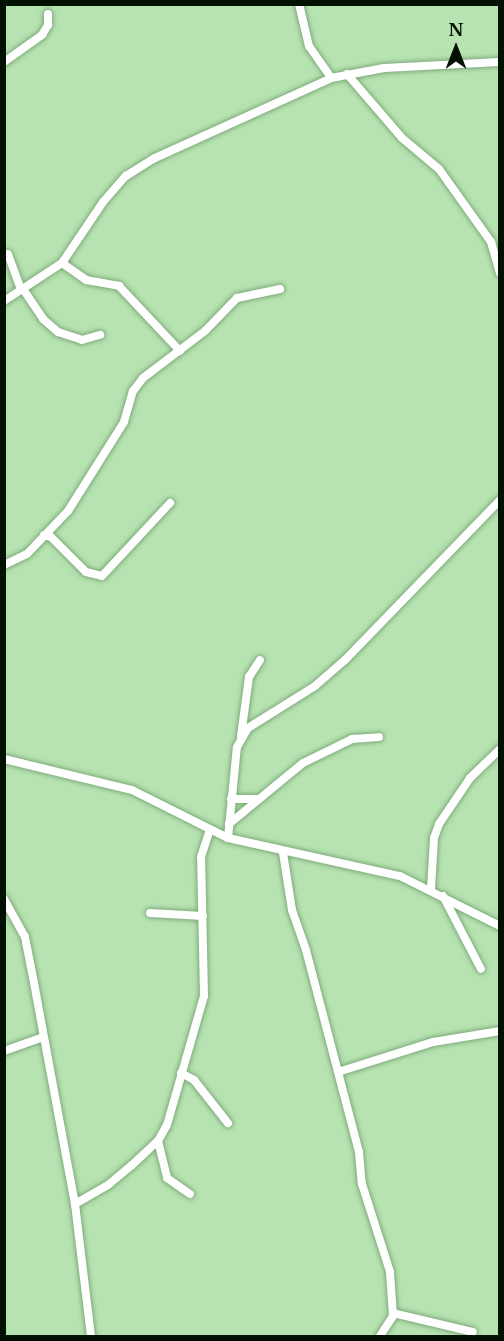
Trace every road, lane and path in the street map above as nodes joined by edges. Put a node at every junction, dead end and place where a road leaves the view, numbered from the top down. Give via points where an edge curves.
1 (299, 4) edge
2 (48, 14) dead end
3 (4, 62) edge
4 (500, 62) edge
5 (347, 74) junction
6 (331, 78) junction
7 (8, 254) dead end
8 (62, 262) junction
9 (500, 273) edge
10 (22, 289) junction
11 (280, 290) dead end
12 (4, 301) edge
13 (100, 335) dead end
14 (180, 351) junction
15 (500, 500) edge
16 (170, 503) dead end
17 (44, 535) junction
18 (4, 565) edge
19 (260, 660) dead end
20 (379, 737) dead end
21 (241, 738) junction
22 (500, 749) edge
23 (4, 759) edge
24 (231, 799) junction
25 (258, 799) junction
26 (229, 824) junction
27 (209, 832) junction
28 (228, 838) junction
29 (283, 853) junction
30 (431, 889) junction
31 (442, 895) junction
32 (4, 899) edge
33 (150, 913) dead end
34 (203, 916) junction
35 (500, 926) edge
36 (481, 969) dead end
37 (500, 1031) edge
38 (43, 1037) junction
39 (4, 1051) edge
40 (338, 1072) junction
41 (181, 1073) junction
42 (228, 1123) dead end
43 (158, 1141) junction
44 (190, 1194) dead end
45 (75, 1204) junction
46 (393, 1313) junction
47 (473, 1332) dead end
48 (91, 1336) edge
49 (380, 1336) edge

1 - 6 street via 309,46
2 - 3 street via 48,25 42,35
4 - 5 street
5 - 6 street
5 - 9 street via 402,138 439,169 491,242
6 - 8 street via 155,158 126,176
7 - 10 street
8 - 10 street
8 - 14 street via 86,280 118,286
10 - 12 street
10 - 13 street via 42,320 58,332 82,340
11 - 14 street via 237,298 223,316
14 - 17 street via 137,385 112,443 68,511
15 - 21 street via 345,660 315,686 256,722
16 - 17 street via 102,576 86,572 51,537
17 - 18 street via 21,559
19 - 21 street via 249,677
20 - 25 street via 363,735 322,753
21 - 24 street
22 - 30 street via 470,778 439,824 432,852
23 - 27 street via 132,790 168,806
24 - 25 street
24 - 26 street
25 - 26 street
26 - 28 street
27 - 28 street
27 - 34 street via 201,857
28 - 29 street
29 - 30 street via 400,876
29 - 40 street via 292,910
30 - 31 street
31 - 35 street
31 - 36 street
32 - 38 street via 25,937
33 - 34 street via 190,919
34 - 41 street via 204,996
37 - 40 street via 433,1042
38 - 39 street
38 - 45 street
40 - 46 street via 362,1164 362,1184 390,1272
41 - 42 street via 194,1080
41 - 43 street via 167,1125
43 - 44 street via 167,1179
43 - 45 street via 108,1185
45 - 48 street
46 - 47 street
46 - 49 street

